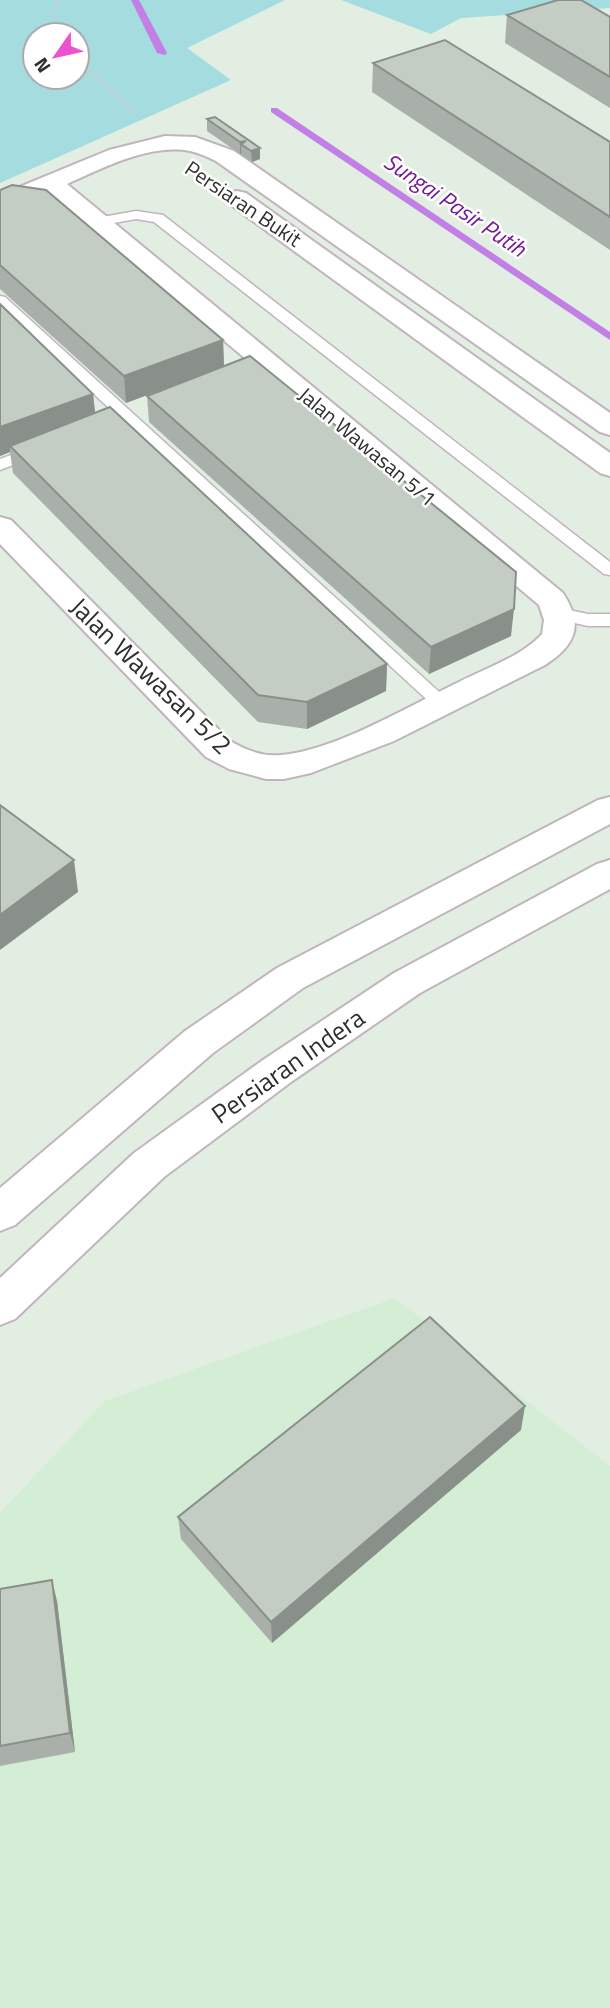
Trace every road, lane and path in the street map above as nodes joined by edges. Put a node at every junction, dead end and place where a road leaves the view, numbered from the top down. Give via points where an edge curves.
1 (58, 0) edge
2 (55, 21) edge
3 (91, 75) edge
4 (164, 144) junction
5 (86, 169) junction
6 (51, 183) junction
7 (0, 204) edge
8 (97, 222) junction
9 (0, 300) edge
10 (610, 426) edge
11 (51, 445) edge
12 (0, 465) edge
13 (610, 467) edge
14 (0, 526) edge
15 (610, 570) edge
16 (559, 614) junction
17 (610, 620) edge
18 (442, 704) junction
19 (610, 809) edge
20 (610, 873) edge
21 (0, 1213) edge
22 (0, 1306) edge

1 - 2 path via 52,13
3 - 4 path via 130,105
4 - 5 street, Persiaran Bukit
4 - 10 street, Persiaran Bukit via 205,146 225,156
5 - 6 street
5 - 13 street, Persiaran Bukit via 147,156 172,158 212,179
6 - 7 street
6 - 8 street, Jalan Wawasan 5/1
8 - 15 lane via 136,215 158,218
8 - 16 street, Jalan Wawasan 5/1 via 260,366 552,600
9 - 18 lane
11 - 12 lane
14 - 18 street, Jalan Wawasan 5/2 via 218,749 240,762 280,767 314,761
16 - 17 lane
16 - 18 street via 561,627 542,651
19 - 21 street via 290,978 199,1042
20 - 22 street, Persiaran Indera via 407,983 277,1071 149,1165

